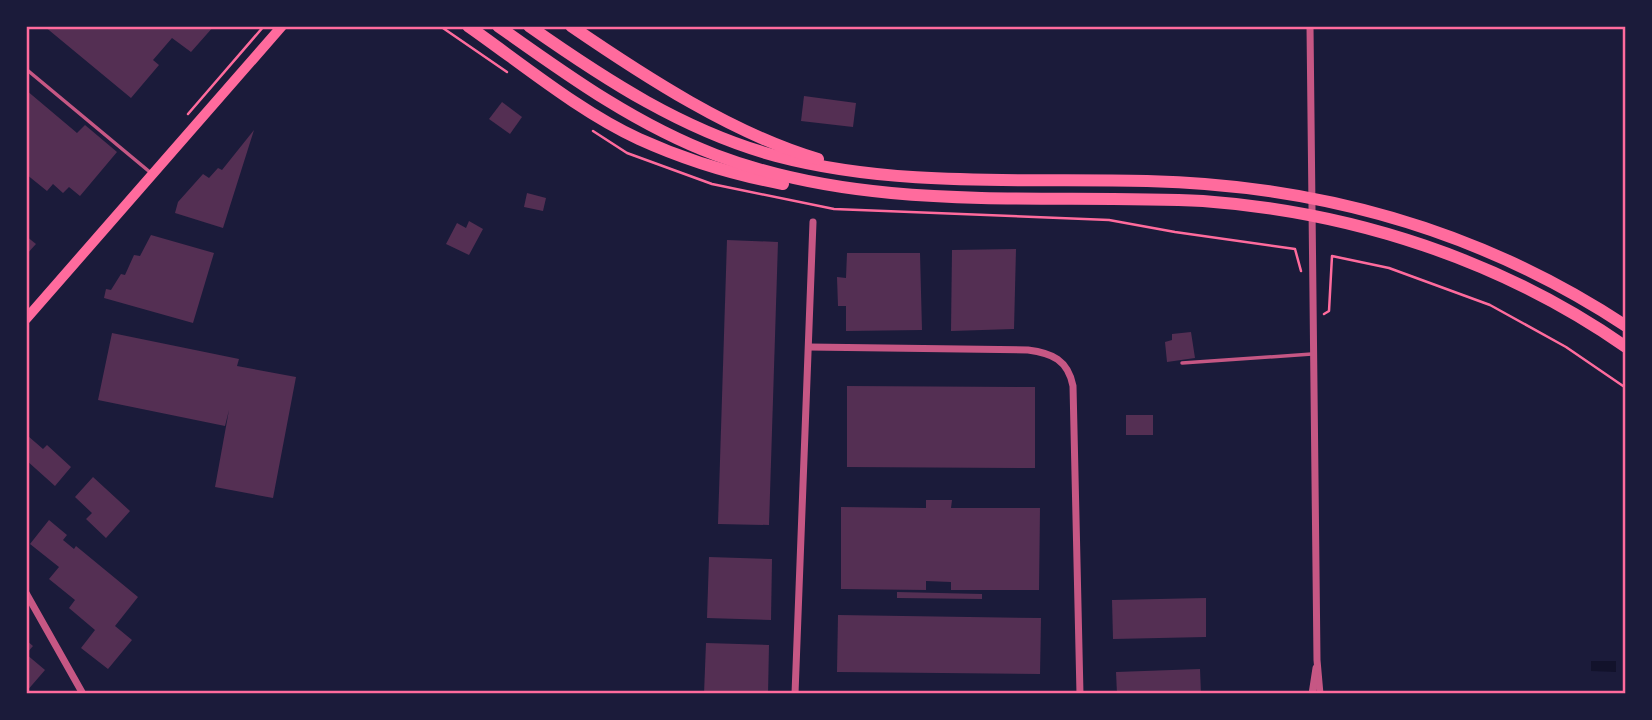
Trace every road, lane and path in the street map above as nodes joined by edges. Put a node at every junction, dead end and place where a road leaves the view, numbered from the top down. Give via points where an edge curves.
1 (281, 26) edge
2 (440, 26) edge
3 (468, 26) edge
4 (498, 26) edge
5 (529, 26) edge
6 (571, 26) edge
7 (1310, 26) edge
8 (26, 69) edge
9 (513, 76) dead end
10 (592, 130) dead end
11 (153, 174) junction
12 (879, 176) junction
13 (876, 193) junction
14 (813, 222) dead end
15 (1302, 273) dead end
16 (27, 318) edge
17 (1313, 323) junction
18 (1626, 326) edge
19 (809, 347) junction
20 (1626, 347) edge
21 (1314, 354) junction
22 (1182, 363) dead end
23 (1626, 388) edge
24 (26, 593) edge
25 (1317, 660) junction
26 (83, 694) edge
27 (795, 694) edge
28 (1080, 694) edge
29 (1312, 694) edge
30 (1320, 694) edge

1 - 11 main road
2 - 9 path
3 - 13 highway via 593,113 639,139 765,181 832,193
4 - 13 highway via 610,102 690,144 774,174
5 - 12 highway via 631,94 707,132 783,158
6 - 12 highway via 732,125 805,155
7 - 17 street
8 - 11 lane
10 - 15 path via 627,153 712,184 776,199 834,209 1109,220 1295,249
11 - 16 main road
12 - 18 highway via 1177,182 1325,200 1397,218 1474,245 1541,276
13 - 20 highway via 1203,201 1325,218 1465,260 1538,294
14 - 19 street
17 - 21 street
17 - 23 path via 1329,311 1332,256 1366,263 1490,305 1566,347
19 - 27 street
19 - 28 street via 1028,350 1047,352 1068,368 1073,386
21 - 22 lane
21 - 25 street
24 - 26 street
25 - 29 street
25 - 30 street

